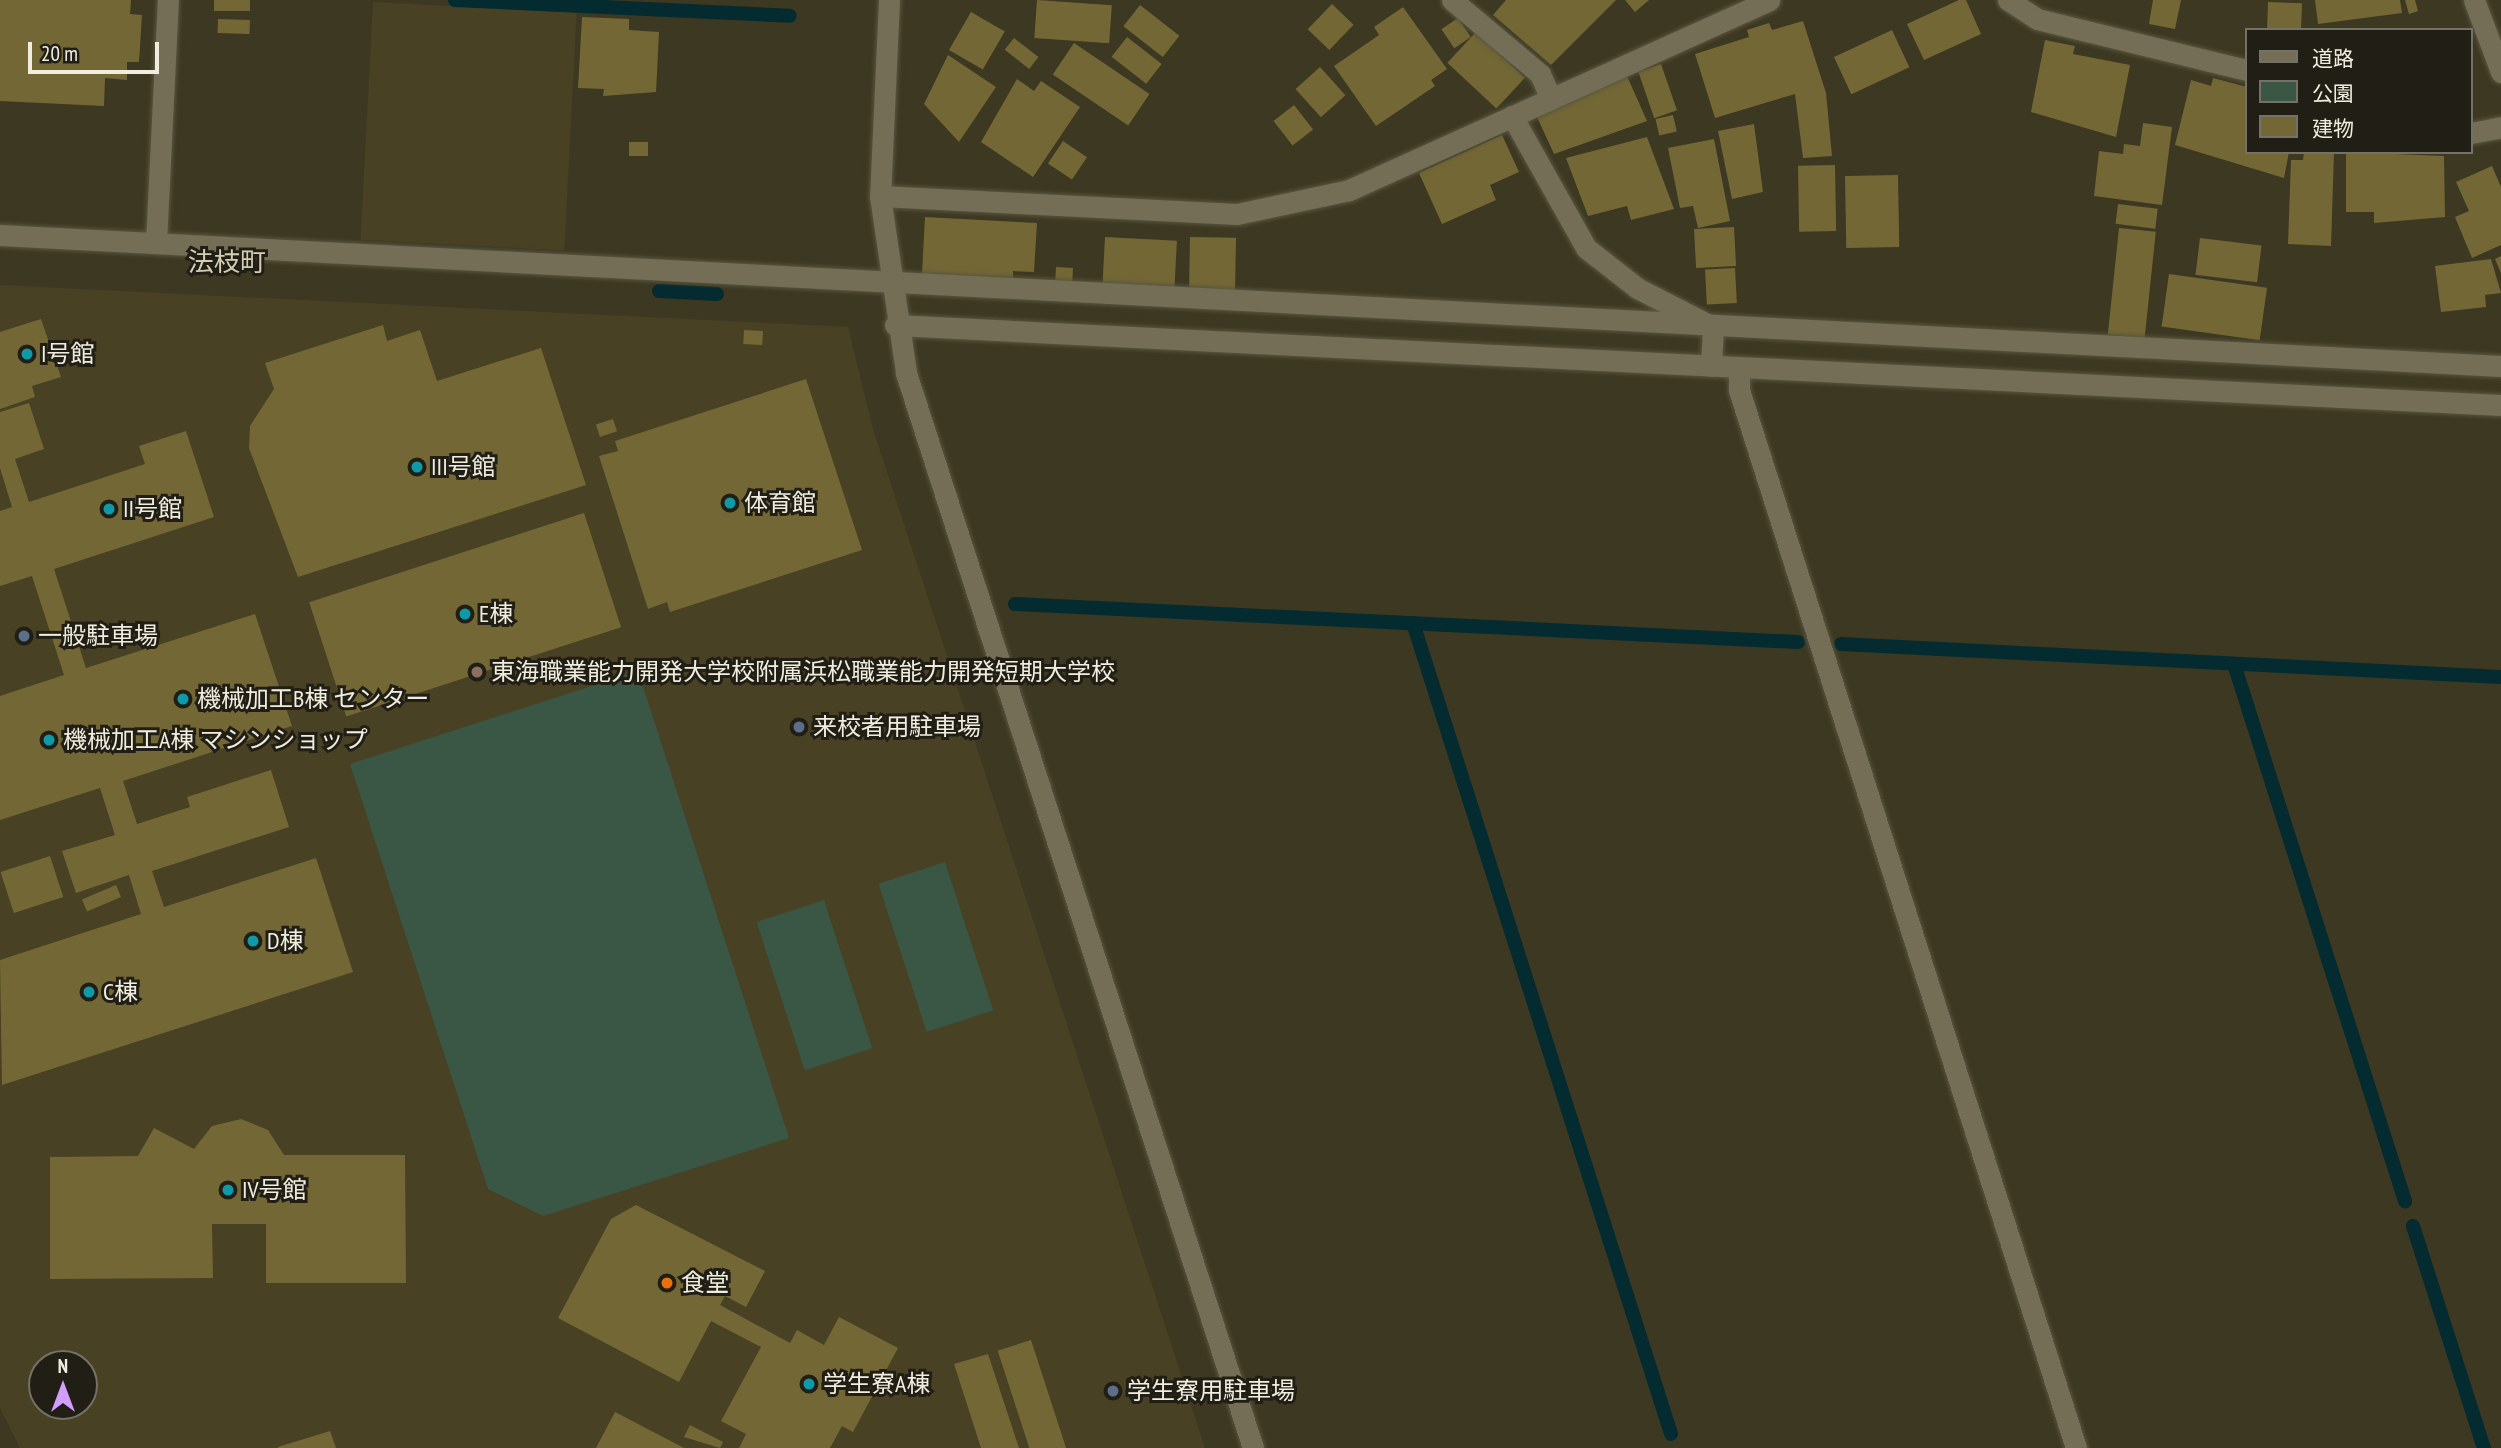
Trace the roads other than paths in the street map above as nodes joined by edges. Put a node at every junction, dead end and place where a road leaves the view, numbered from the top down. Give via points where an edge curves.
1 (168, 0) edge
2 (889, 0) edge
3 (1452, 0) edge
4 (1769, 0) edge
5 (2008, 0) edge
6 (2474, 0) edge
7 (2246, 70) edge
8 (2501, 72) edge
9 (1551, 99) junction
10 (1512, 116) junction
11 (2501, 127) edge
12 (2473, 133) edge
13 (880, 196) junction
14 (0, 235) edge
15 (156, 243) junction
16 (888, 283) junction
17 (895, 325) junction
18 (1713, 327) junction
19 (1711, 366) junction
20 (2501, 366) edge
21 (1739, 368) junction
22 (2501, 405) edge
23 (1253, 1448) edge
24 (2076, 1448) edge

1 - 15 street
2 - 13 street
3 - 9 street via 1539,74
4 - 9 street
5 - 7 street via 2037,19
6 - 8 street
9 - 10 street
10 - 13 street via 1349,190 1237,214
10 - 18 street via 1587,248 1637,288
11 - 12 street
13 - 16 street
14 - 15 street
15 - 16 street
16 - 17 street
16 - 18 street
17 - 19 street
17 - 23 street via 917,416
18 - 19 street
18 - 20 street
19 - 21 street
21 - 22 street
21 - 24 street via 1739,390

